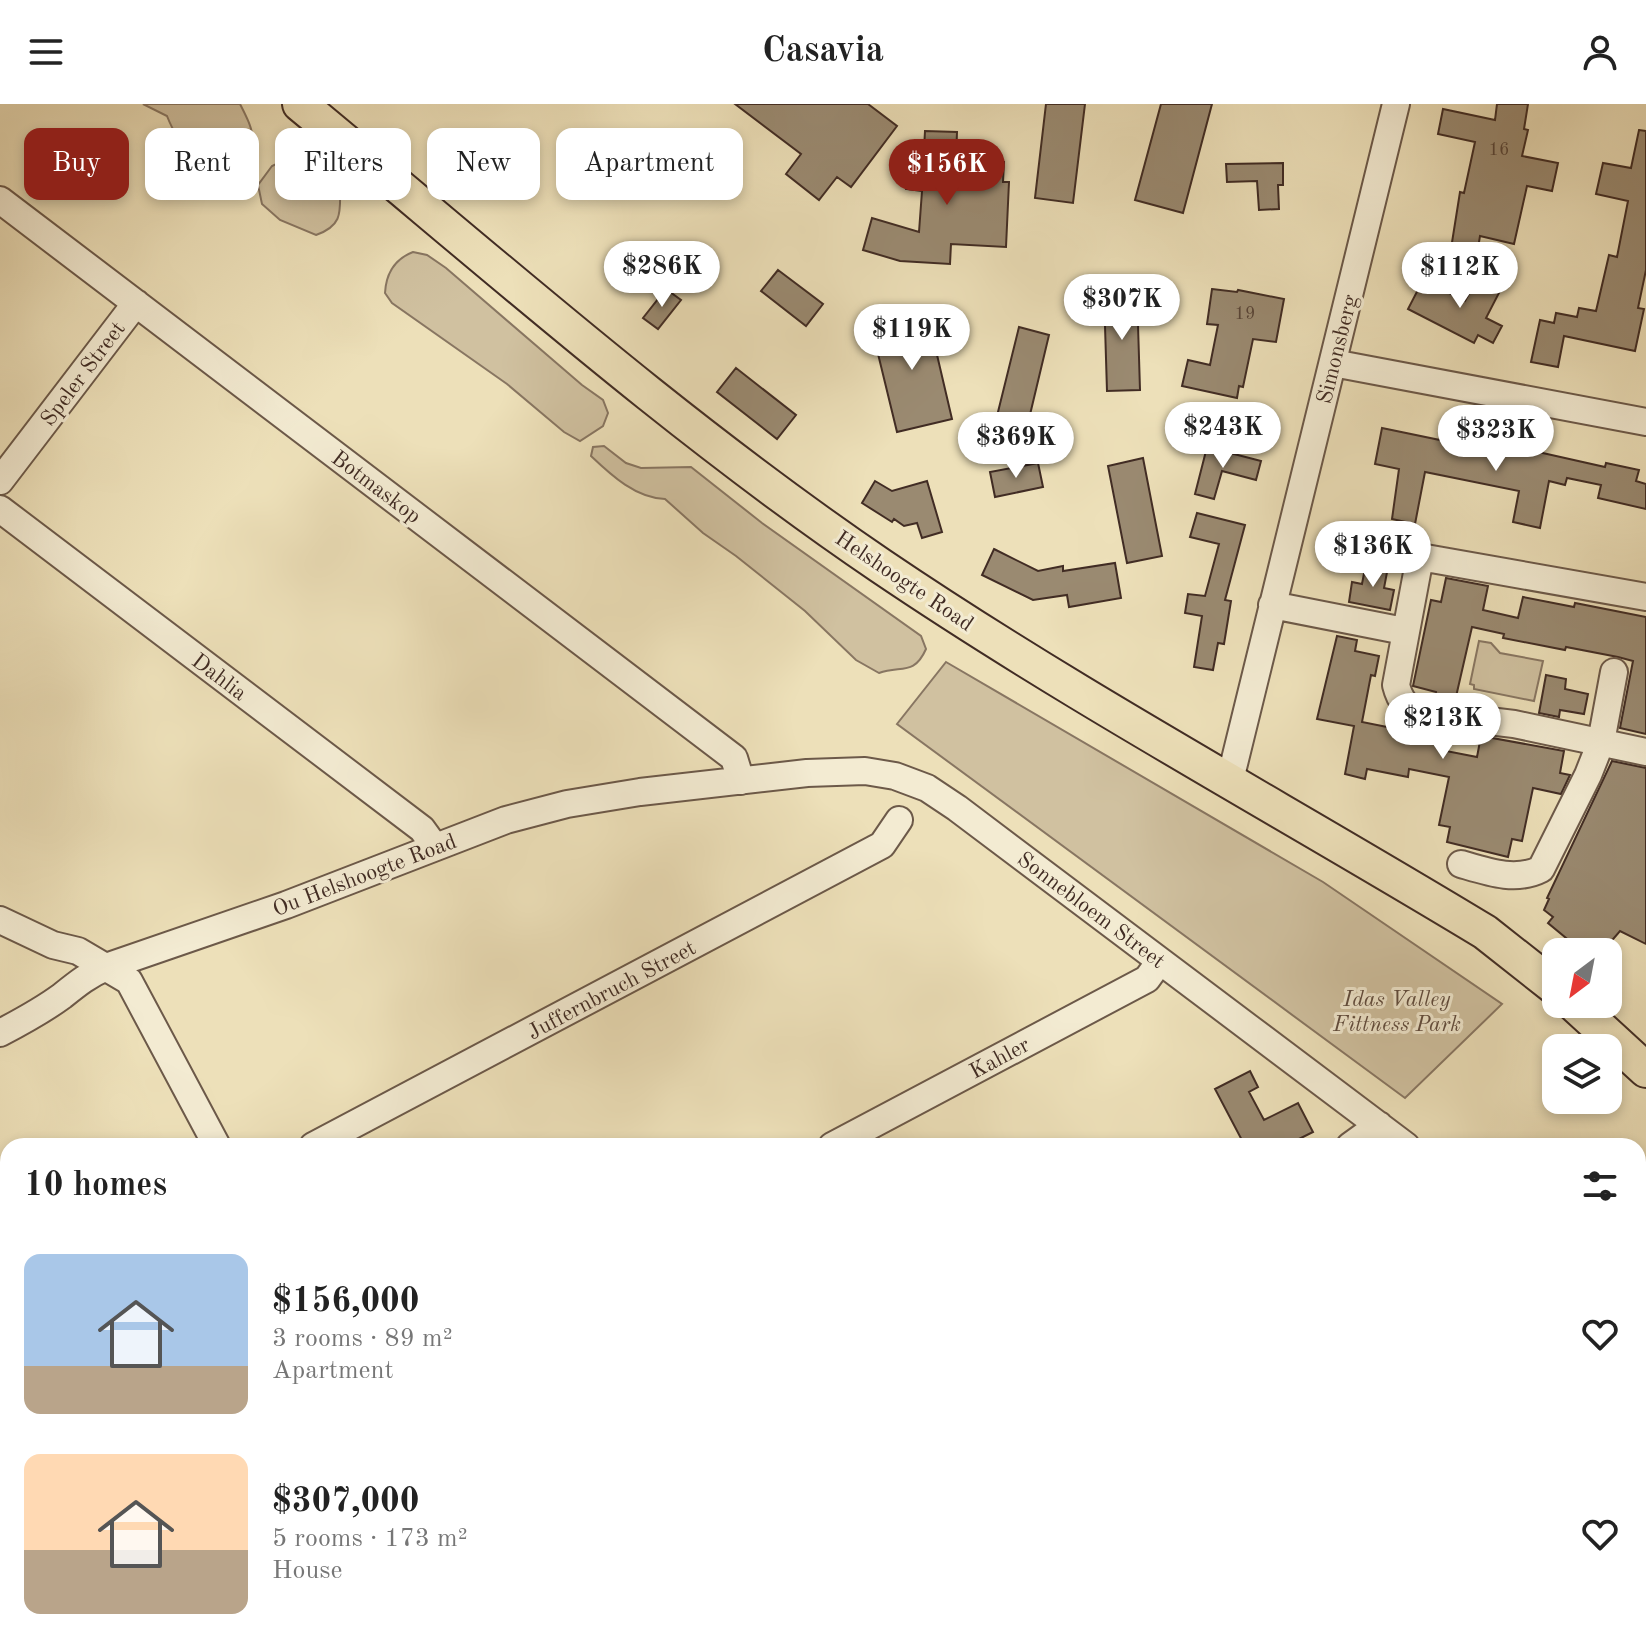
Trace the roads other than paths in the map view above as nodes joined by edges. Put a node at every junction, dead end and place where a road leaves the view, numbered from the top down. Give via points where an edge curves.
1 (300, 104) edge
2 (1396, 104) edge
3 (0, 200) edge
4 (136, 303) junction
5 (1333, 363) junction
6 (1646, 422) edge
7 (0, 481) edge
8 (0, 509) edge
9 (1367, 547) dead end
10 (1420, 557) junction
11 (1646, 597) edge
12 (1272, 605) junction
13 (1404, 631) junction
14 (1614, 672) dead end
15 (1601, 742) junction
16 (1646, 752) edge
17 (1230, 780) junction
18 (741, 781) junction
19 (899, 820) dead end
20 (435, 847) junction
21 (1461, 864) dead end
22 (0, 920) edge
23 (1160, 961) junction
24 (106, 967) junction
25 (1542, 977) edge
26 (1589, 1018) edge
27 (0, 1033) edge
28 (1646, 1070) edge
29 (1379, 1125) junction
30 (213, 1138) edge
31 (328, 1138) edge
32 (847, 1138) edge
33 (1361, 1138) edge
34 (1396, 1138) edge

1 - 17 main road, Helshoogte Road via 767,484 996,641
2 - 5 street, Simonsberg
3 - 4 street, Botmaskop
4 - 7 street, Speler Street
4 - 18 street, Botmaskop via 734,758
5 - 6 street
5 - 12 street, Simonsberg
8 - 20 street, Dahlia via 422,829
9 - 10 street
10 - 11 street
10 - 13 street
12 - 13 street
12 - 17 street, Simonsberg
13 - 15 street via 1396,685 1409,709
14 - 15 street
15 - 16 street
15 - 21 street via 1541,869 1526,877
17 - 25 main road, Helshoogte Road via 1485,932
18 - 20 street, Ou Helshoogte Road via 567,804
18 - 23 street, Sonnebloem Street via 865,771 927,788
19 - 31 street, Juffernbruch Street via 882,845
20 - 24 street, Ou Helshoogte Road
22 - 24 street
23 - 29 street, Sonnebloem Street
23 - 32 street, Kahler via 1147,979
24 - 27 street, Ou Helshoogte Road
24 - 30 street via 129,981
26 - 28 main road
29 - 33 street
29 - 34 street, Sonnebloem Street

